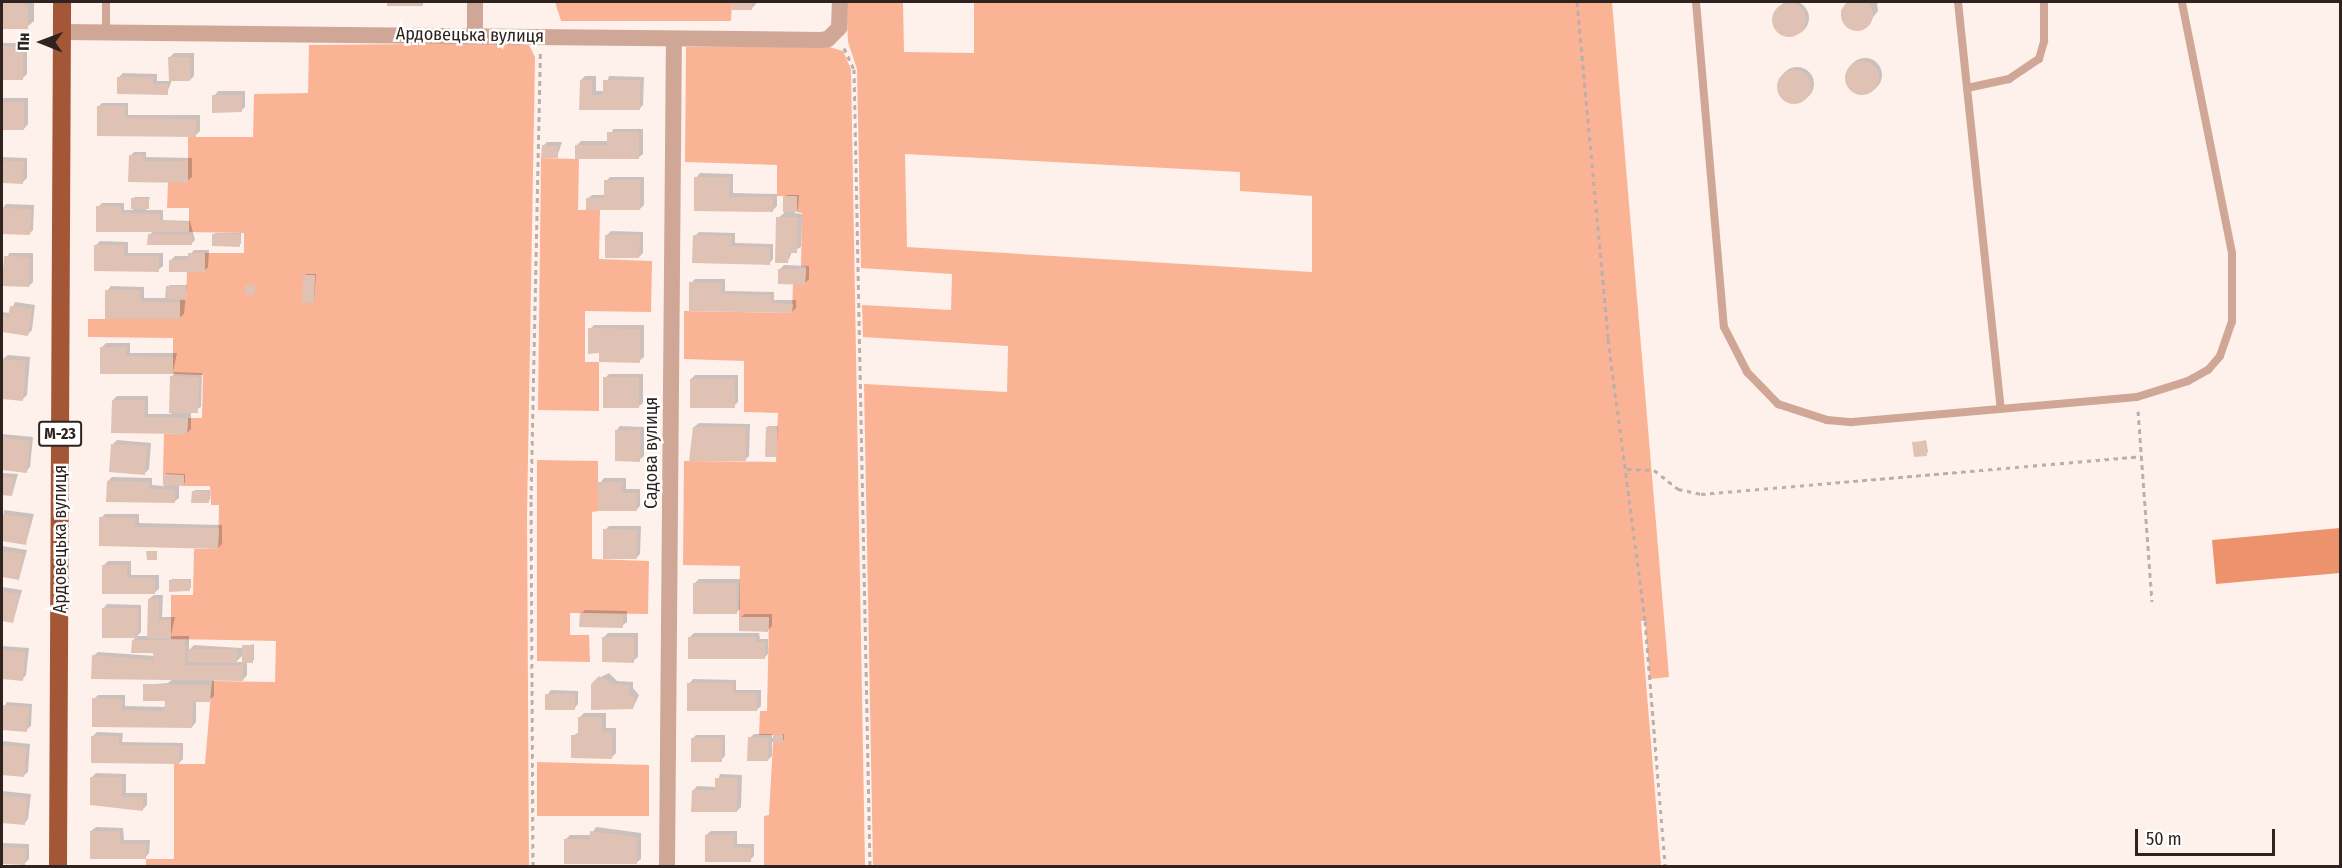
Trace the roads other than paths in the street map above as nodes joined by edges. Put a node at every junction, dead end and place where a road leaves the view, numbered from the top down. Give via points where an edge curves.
1 (62, 2) edge
2 (106, 2) edge
3 (475, 2) edge
4 (840, 2) edge
5 (1696, 2) edge
6 (1958, 2) edge
7 (2044, 2) edge
8 (2182, 2) edge
9 (62, 32) junction
10 (106, 32) junction
11 (475, 34) junction
12 (674, 39) junction
13 (1967, 88) junction
14 (2001, 409) junction
15 (58, 867) edge
16 (667, 867) edge

1 - 9 highway, Ардовецька вулиця / М-23
2 - 10 lane
3 - 11 street
4 - 12 street, Ардовецька вулиця via 838,28 833,36 821,40
5 - 14 lane via 1718,300 1724,327 1747,372 1778,404 1827,420
6 - 13 lane
7 - 13 lane via 2044,41 2039,59 2009,78
8 - 14 lane via 2232,254 2232,322 2228,341 2208,370 2188,381 2137,397
9 - 10 street, Ардовецька вулиця
9 - 15 highway, Ардовецька вулиця / М-23
10 - 11 street, Ардовецька вулиця
11 - 12 street, Ардовецька вулиця
12 - 16 street, Садова вулиця
13 - 14 lane

